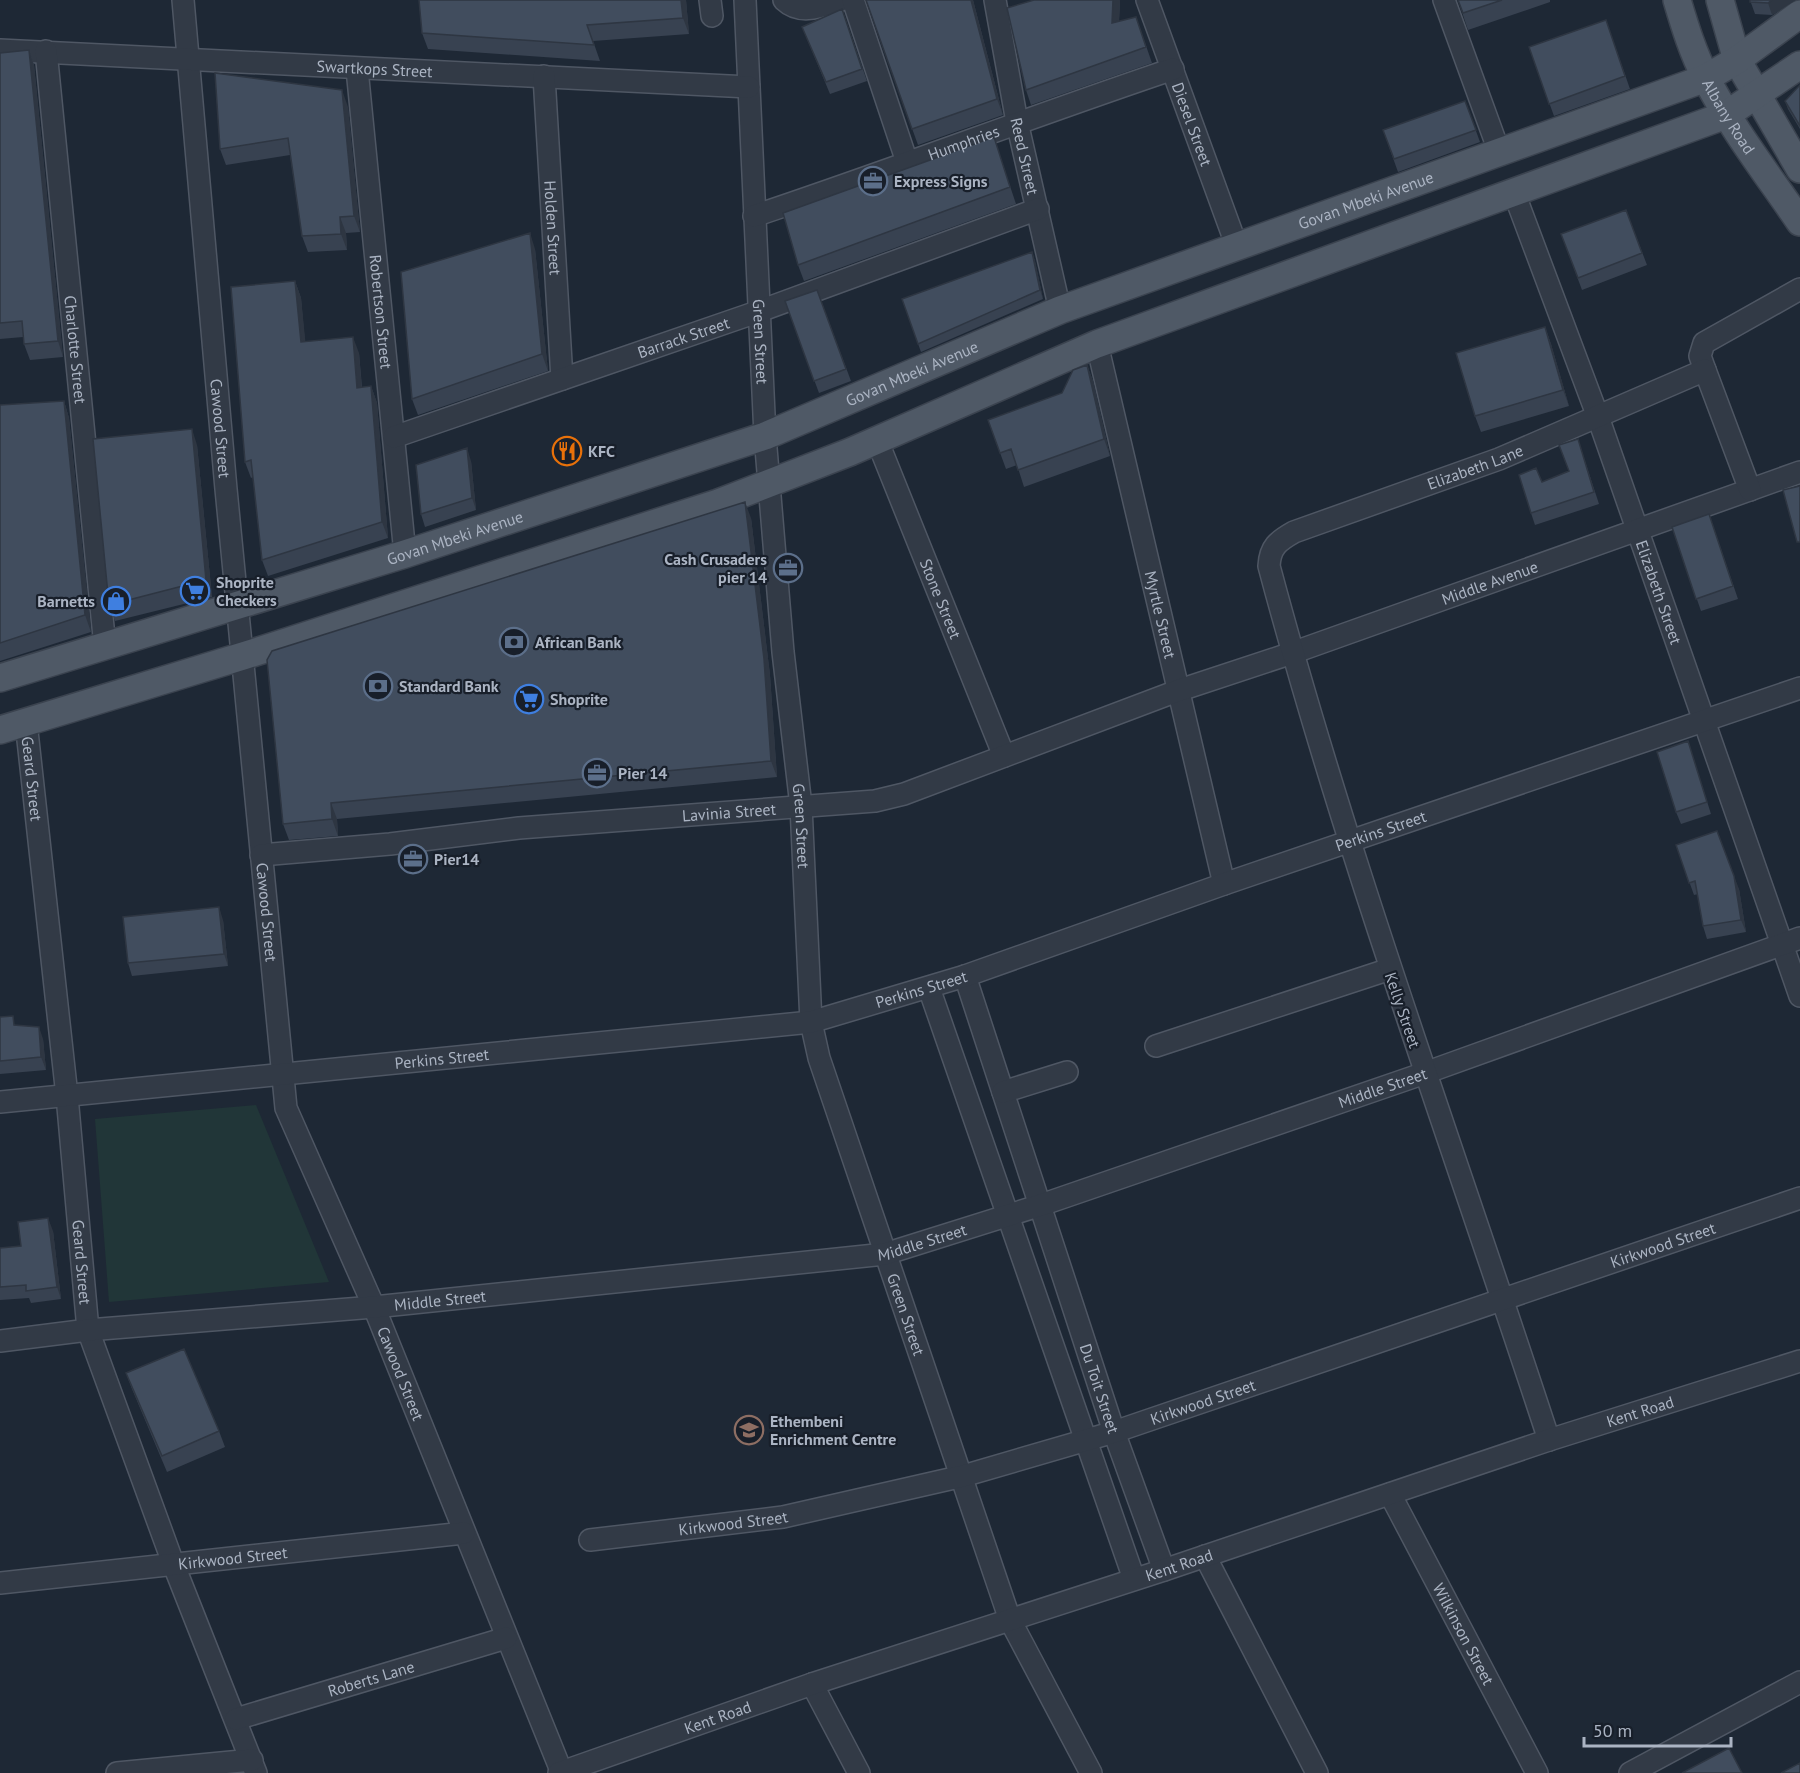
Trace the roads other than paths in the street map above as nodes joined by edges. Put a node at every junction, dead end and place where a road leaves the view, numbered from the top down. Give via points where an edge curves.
1 (183, 0) edge
2 (784, 0) edge
3 (841, 0) edge
4 (853, 0) edge
5 (995, 0) edge
6 (1147, 0) edge
7 (1444, 0) edge
8 (1669, 0) edge
9 (1677, 0) edge
10 (1720, 0) edge
11 (746, 7) edge
12 (1800, 14) edge
13 (1692, 49) junction
14 (0, 50) edge
15 (46, 51) junction
16 (1737, 60) junction
17 (187, 61) junction
18 (1800, 65) edge
19 (357, 69) junction
20 (1173, 69) junction
21 (544, 76) junction
22 (1706, 78) junction
23 (749, 87) junction
24 (1757, 96) junction
25 (1726, 115) junction
26 (1017, 122) junction
27 (1500, 154) junction
28 (908, 165) junction
29 (1800, 169) edge
30 (1513, 190) junction
31 (1038, 209) junction
32 (754, 216) junction
33 (1800, 222) edge
34 (1237, 247) junction
35 (1800, 289) edge
36 (1060, 310) junction
37 (757, 312) junction
38 (1096, 344) junction
39 (1705, 370) junction
40 (562, 379) junction
41 (1598, 417) junction
42 (765, 436) junction
43 (394, 437) junction
44 (877, 440) junction
45 (1800, 472) edge
46 (770, 483) junction
47 (1750, 490) junction
48 (1638, 530) junction
49 (405, 554) junction
50 (1272, 576) joint
51 (238, 606) junction
52 (105, 647) junction
53 (1292, 653) junction
54 (243, 656) junction
55 (0, 678) edge
56 (1800, 688) edge
57 (1177, 691) junction
58 (1705, 720) junction
59 (26, 722) junction
60 (0, 730) edge
61 (1004, 756) junction
62 (801, 806) junction
63 (1348, 843) junction
64 (261, 855) junction
65 (1224, 884) junction
66 (1791, 941) edge
67 (1390, 969) junction
68 (965, 976) junction
69 (929, 988) junction
70 (1800, 996) edge
71 (811, 1022) junction
72 (1156, 1046) dead end
73 (1067, 1072) dead end
74 (281, 1073) junction
75 (1425, 1073) junction
76 (1003, 1092) junction
77 (67, 1096) junction
78 (0, 1102) edge
79 (1800, 1198) edge
80 (1041, 1205) junction
81 (1008, 1216) junction
82 (885, 1254) junction
83 (1503, 1300) junction
84 (374, 1307) junction
85 (88, 1330) junction
86 (0, 1341) edge
87 (1800, 1361) edge
88 (1114, 1432) junction
89 (1549, 1440) junction
90 (1086, 1441) junction
91 (963, 1476) junction
92 (1390, 1494) junction
93 (464, 1533) junction
94 (590, 1540) dead end
95 (1205, 1556) junction
96 (173, 1563) junction
97 (1164, 1570) junction
98 (1134, 1579) junction
99 (0, 1583) edge
100 (1010, 1620) junction
101 (506, 1638) junction
102 (1800, 1682) edge
103 (812, 1684) junction
104 (236, 1719) junction
105 (254, 1767) edge
106 (117, 1773) edge
107 (561, 1773) edge
108 (859, 1773) edge
109 (1091, 1773) edge
110 (1317, 1773) edge
111 (1537, 1773) edge
112 (1630, 1773) edge

1 - 17 street, Cawood Street
2 - 3 street via 790,6 808,9
4 - 28 street
5 - 26 street, Reed Street
6 - 20 street, Diesel Street
7 - 27 street
8 - 13 street
9 - 13 main road, Albany Road
10 - 16 main road, Albany Road
11 - 23 street, Green Street
12 - 16 main road, Govan Mbeki Avenue
13 - 22 main road, Albany Road
14 - 15 street, Swartkops Street
15 - 17 street, Swartkops Street
15 - 52 street, Charlotte Street
16 - 22 main road, Govan Mbeki Avenue
16 - 24 main road, Albany Road
17 - 19 street, Swartkops Street
17 - 51 street, Cawood Street
18 - 24 main road
19 - 21 street, Swartkops Street
19 - 43 street, Robertson Street
20 - 26 street, Humphries
20 - 34 street, Diesel Street
21 - 23 street, Swartkops Street
21 - 40 street, Holden Street
22 - 25 main road, Albany Road
22 - 27 main road, Govan Mbeki Avenue
23 - 32 street, Green Street
24 - 25 main road
24 - 29 main road, Albany Road
25 - 30 main road
25 - 33 main road, Albany Road
26 - 28 street, Humphries
26 - 31 street, Reed Street
27 - 34 main road, Govan Mbeki Avenue
28 - 32 street, Humphries
30 - 38 main road
30 - 41 street, Elizabeth Street
31 - 36 street, Reed Street
31 - 37 street, Barrack Street
32 - 37 street, Green Street
34 - 36 main road, Govan Mbeki Avenue
35 - 39 street via 1704,343 1700,356
36 - 42 main road, Govan Mbeki Avenue
37 - 40 street, Barrack Street
37 - 42 street, Green Street
38 - 44 main road
38 - 57 street, Myrtle Street
39 - 41 street, Elizabeth Lane
39 - 47 street
40 - 43 street, Barrack Street
41 - 48 street, Elizabeth Street
41 - 50 street, Elizabeth Lane via 1499,459 1294,532 1273,546 1269,566
42 - 46 street, Green Street
42 - 49 main road, Govan Mbeki Avenue
43 - 49 street, Robertson Street
44 - 46 main road
44 - 61 street, Stone Street
45 - 47 street, Middle Avenue
46 - 54 main road via 677,518
46 - 62 street, Green Street via 783,652
47 - 48 street, Middle Avenue
48 - 53 street, Middle Avenue
48 - 58 street, Elizabeth Street
49 - 51 main road, Govan Mbeki Avenue
50 - 53 street, Kelly Street
51 - 52 main road, Govan Mbeki Avenue
51 - 54 street, Cawood Street
52 - 55 main road, Govan Mbeki Avenue
53 - 57 street, Middle Avenue
53 - 63 street, Kelly Street
54 - 59 main road
54 - 64 street, Cawood Street
56 - 58 street, Perkins Street
57 - 61 street, Lavinia Street
57 - 65 street, Myrtle Street
58 - 63 street, Perkins Street
58 - 66 street, Elizabeth Street
59 - 60 main road
59 - 77 street, Geard Street
61 - 62 street, Lavinia Street via 904,794 874,801
62 - 64 street, Lavinia Street via 519,828
62 - 71 street, Green Street
63 - 65 street, Perkins Street
63 - 67 street, Kelly Street
64 - 74 street, Cawood Street
65 - 68 street, Perkins Street
66 - 70 street, Elizabeth Street
66 - 75 street, Middle Street
67 - 72 street
67 - 75 street, Kelly Street
68 - 69 street, Perkins Street
68 - 76 street, Du Toit Street
69 - 71 street, Perkins Street
69 - 81 street
71 - 74 street, Perkins Street
71 - 82 street, Green Street via 819,1058
73 - 76 street
74 - 77 street, Perkins Street
74 - 84 street, Cawood Street via 292,1124
75 - 80 street, Middle Street
75 - 83 street, Kelly Street
76 - 80 street, Du Toit Street
77 - 78 street, Perkins Street
77 - 85 street, Geard Street
79 - 83 street, Kirkwood Street
80 - 81 street, Middle Street
80 - 88 street, Du Toit Street
81 - 82 street, Middle Street
81 - 90 street
82 - 84 street, Middle Street
82 - 91 street, Green Street
83 - 88 street, Kirkwood Street
83 - 89 street, Kelly Street
84 - 85 street, Middle Street
84 - 93 street, Cawood Street
85 - 86 street, Middle Street
85 - 96 street, Geard Street
87 - 89 street, Kent Road
88 - 90 street, Kirkwood Street
88 - 97 street, Du Toit Street
89 - 92 street, Kent Road
90 - 91 street, Kirkwood Street
90 - 98 street
91 - 94 street, Kirkwood Street via 783,1517
91 - 100 street, Green Street
92 - 95 street, Kent Road
92 - 111 street, Wilkinson Street
93 - 96 street, Kirkwood Street
93 - 101 street, Cawood Street
95 - 97 street, Kent Road
95 - 110 street
96 - 99 street, Kirkwood Street
96 - 104 street, Geard Street
97 - 98 street, Kent Road
98 - 100 street, Kent Road
100 - 103 street, Kent Road
100 - 109 street, Green Street
101 - 104 street, Roberts Lane
101 - 107 street, Cawood Street
102 - 112 street
103 - 107 street, Kent Road
103 - 108 street
104 - 105 street, Geard Street
105 - 106 street

